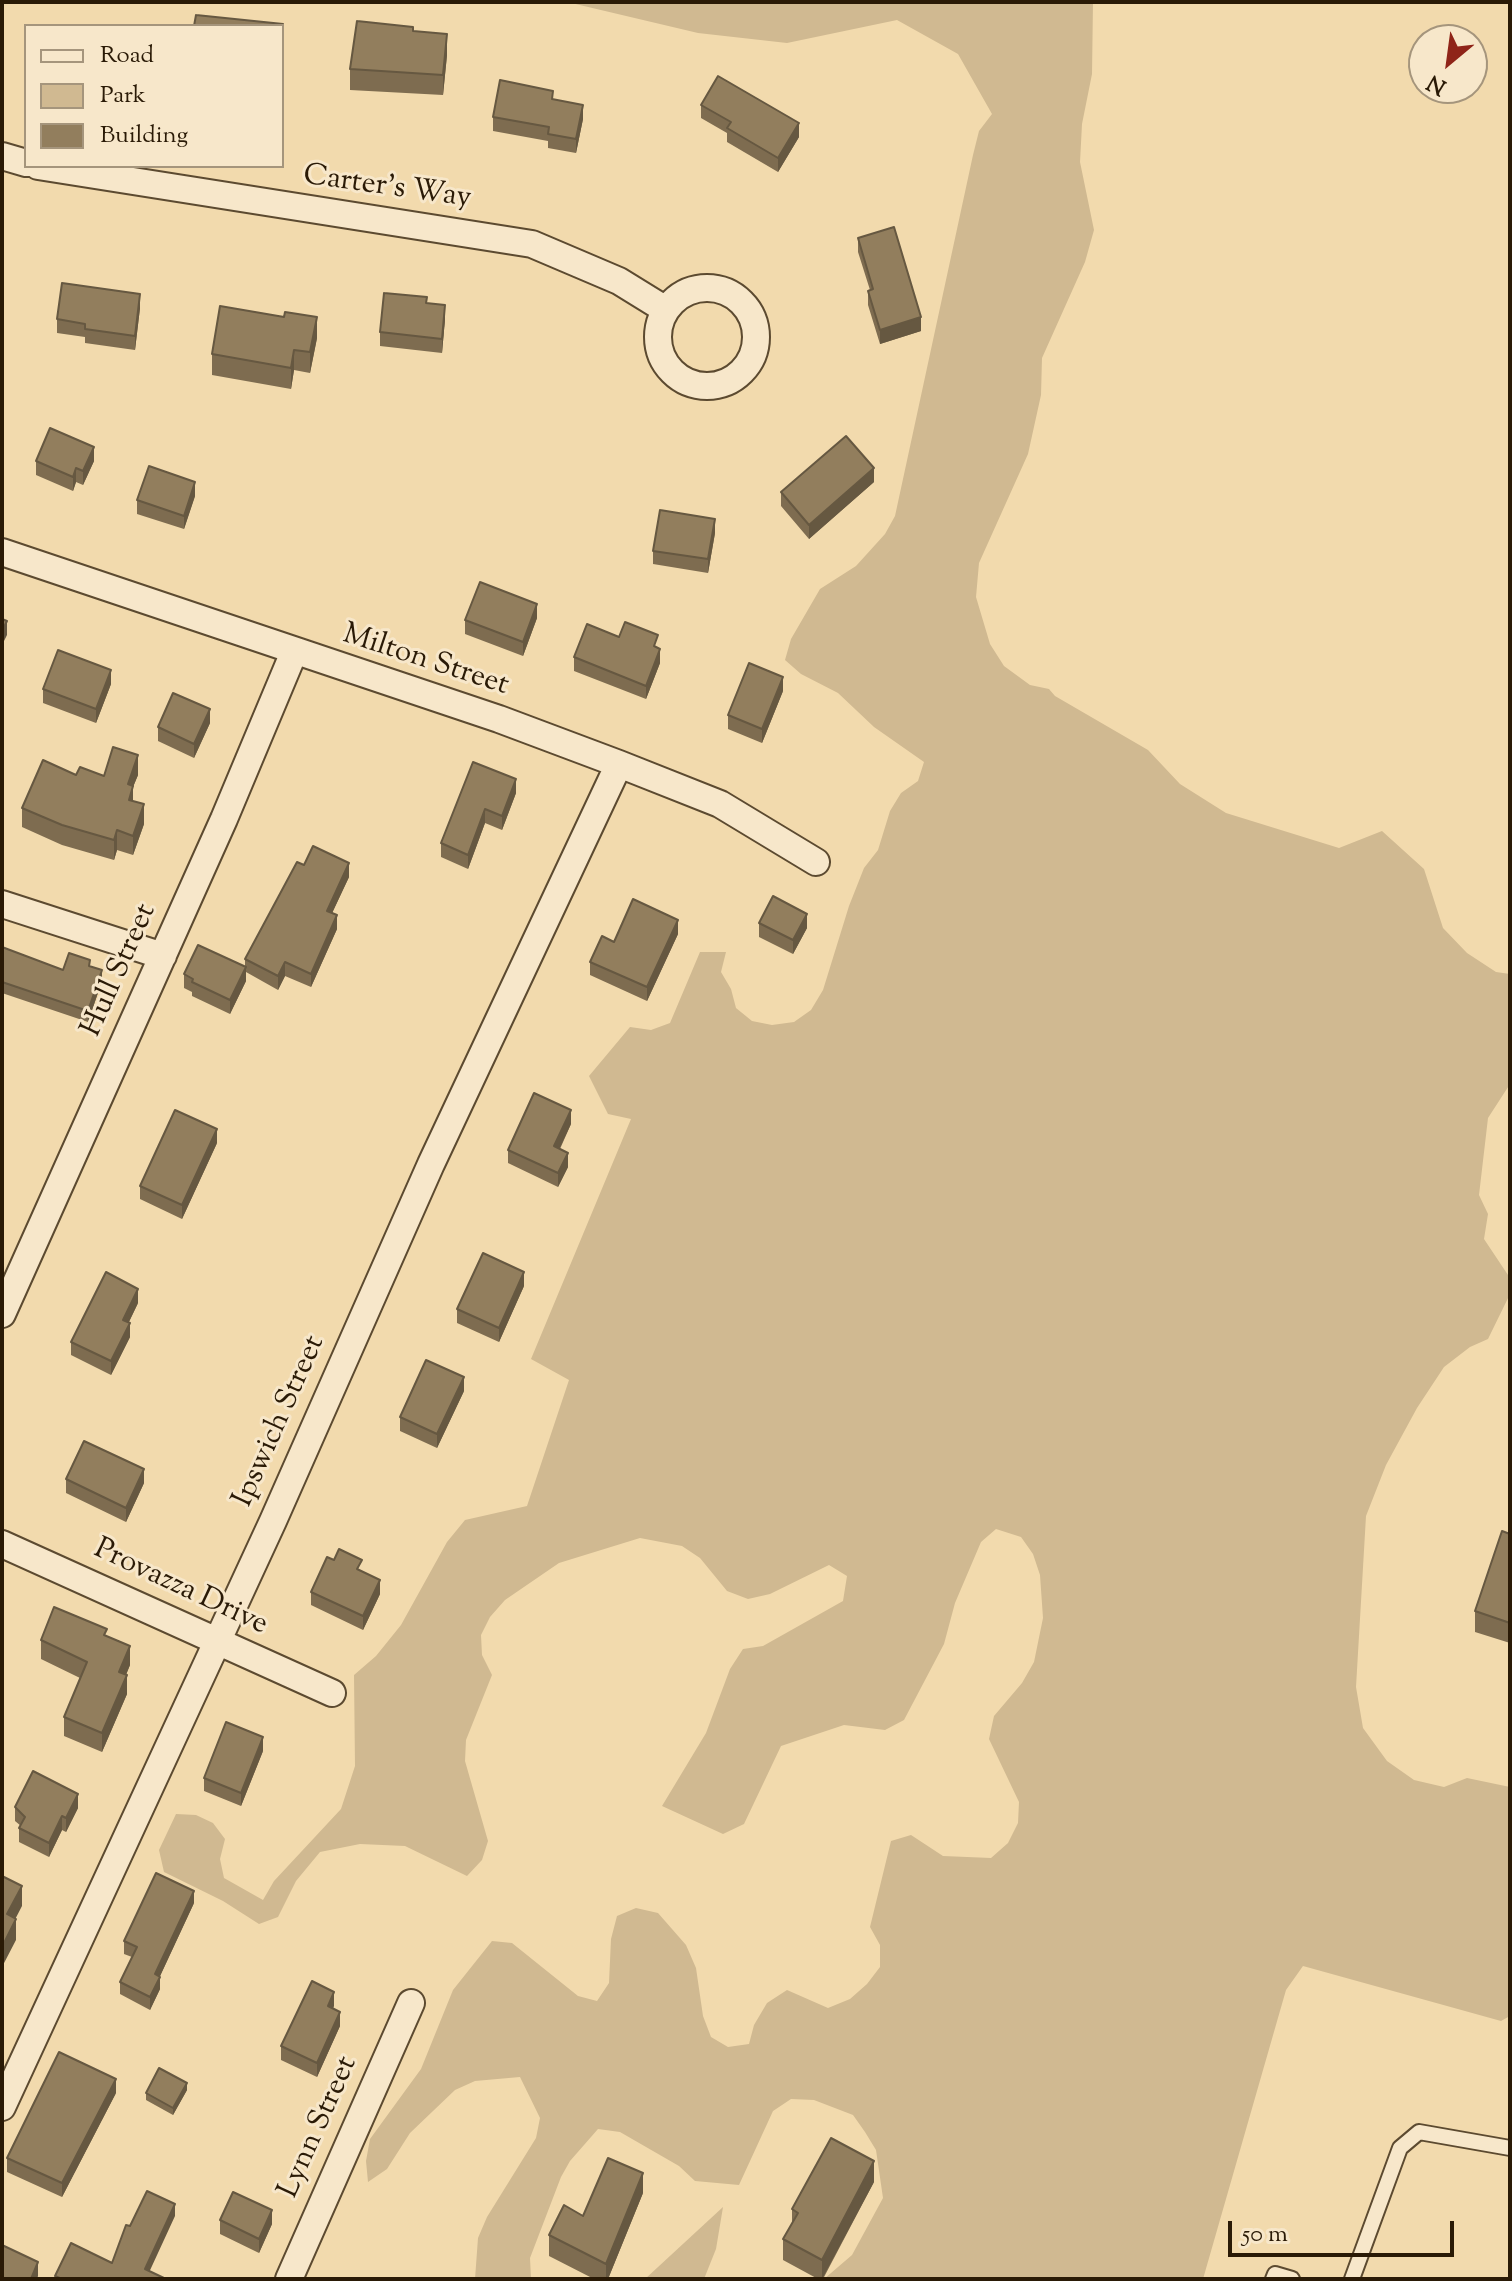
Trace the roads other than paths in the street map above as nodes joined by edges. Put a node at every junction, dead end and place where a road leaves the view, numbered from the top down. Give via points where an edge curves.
1 (2, 156) edge
2 (24, 162) edge
3 (51, 168) edge
4 (666, 310) dead end
5 (2, 552) edge
6 (294, 652) junction
7 (619, 764) junction
8 (816, 862) dead end
9 (2, 904) edge
10 (163, 956) junction
11 (2, 1314) edge
12 (2, 1544) edge
13 (216, 1642) junction
14 (332, 1693) dead end
15 (411, 2003) dead end
16 (2, 2107) edge
17 (1510, 2148) edge
18 (289, 2279) edge
19 (1273, 2279) edge
20 (1292, 2279) edge
21 (1352, 2279) edge

1 - 2 street
3 - 4 street, Carter's Way via 532,244 619,281
5 - 6 street, Milton Street
6 - 7 street, Milton Street
6 - 10 street, Hull Street
7 - 8 street, Milton Street via 720,804
7 - 13 street, Ipswich Street
9 - 10 street
10 - 11 street, Hull Street
12 - 13 street, Provazza Drive
13 - 14 street, Provazza Drive
13 - 16 street, Ipswich Street
15 - 18 street, Lynn Street
17 - 21 lane via 1419,2132 1400,2148
19 - 20 lane via 1275,2274

